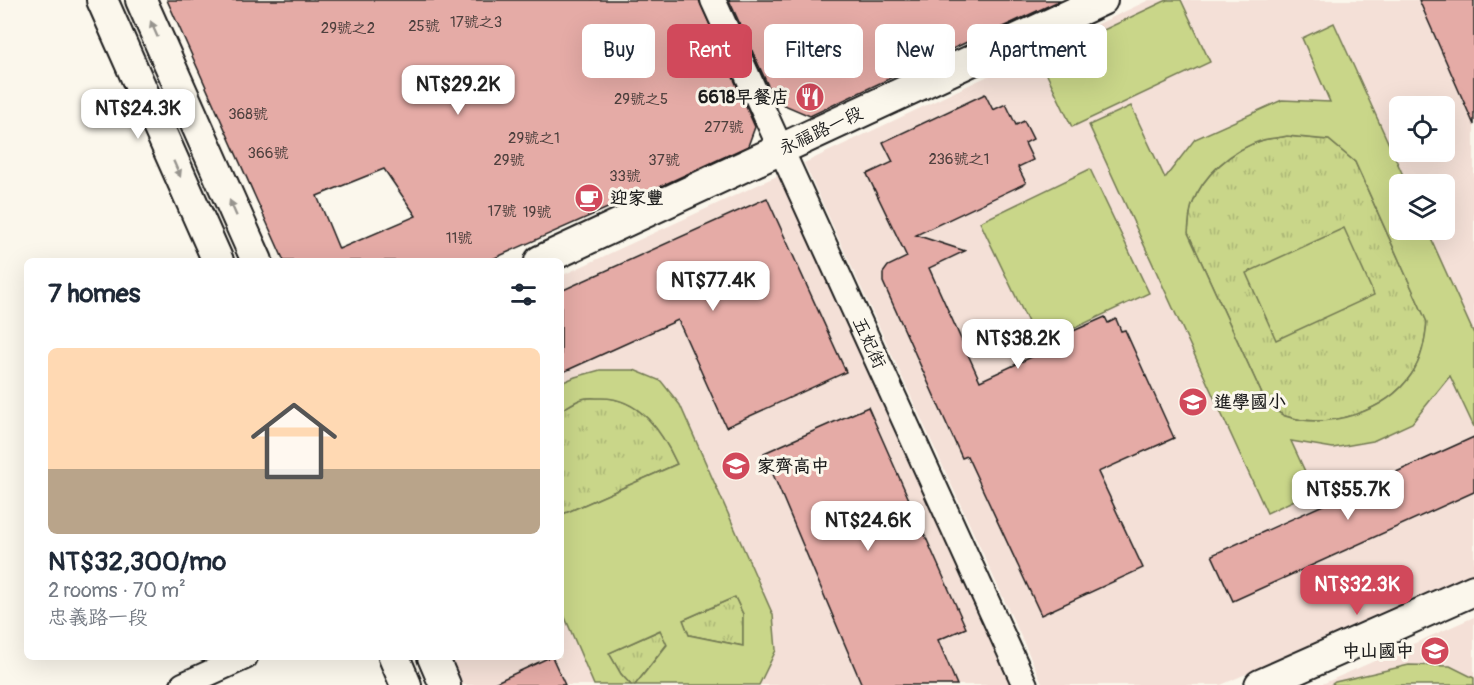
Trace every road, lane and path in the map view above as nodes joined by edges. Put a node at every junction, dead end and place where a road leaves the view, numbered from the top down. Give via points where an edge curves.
1 (102, 0) edge
2 (141, 0) edge
3 (713, 0) edge
4 (1102, 0) edge
5 (780, 149) junction
6 (217, 258) edge
7 (256, 258) edge
8 (546, 258) edge
9 (1474, 590) edge
10 (238, 660) edge
11 (395, 660) edge
12 (434, 660) edge
13 (183, 685) edge
14 (406, 685) edge
15 (445, 685) edge
16 (1025, 685) edge
17 (1260, 685) edge

1 -> 6 street
7 -> 2 street
3 - 5 street, 五妃街
4 - 5 street, 永福路一段
5 - 8 street, 永福路一段
5 - 16 street, 五妃街
9 - 17 street
10 - 13 street
11 - 14 street
12 - 15 street

